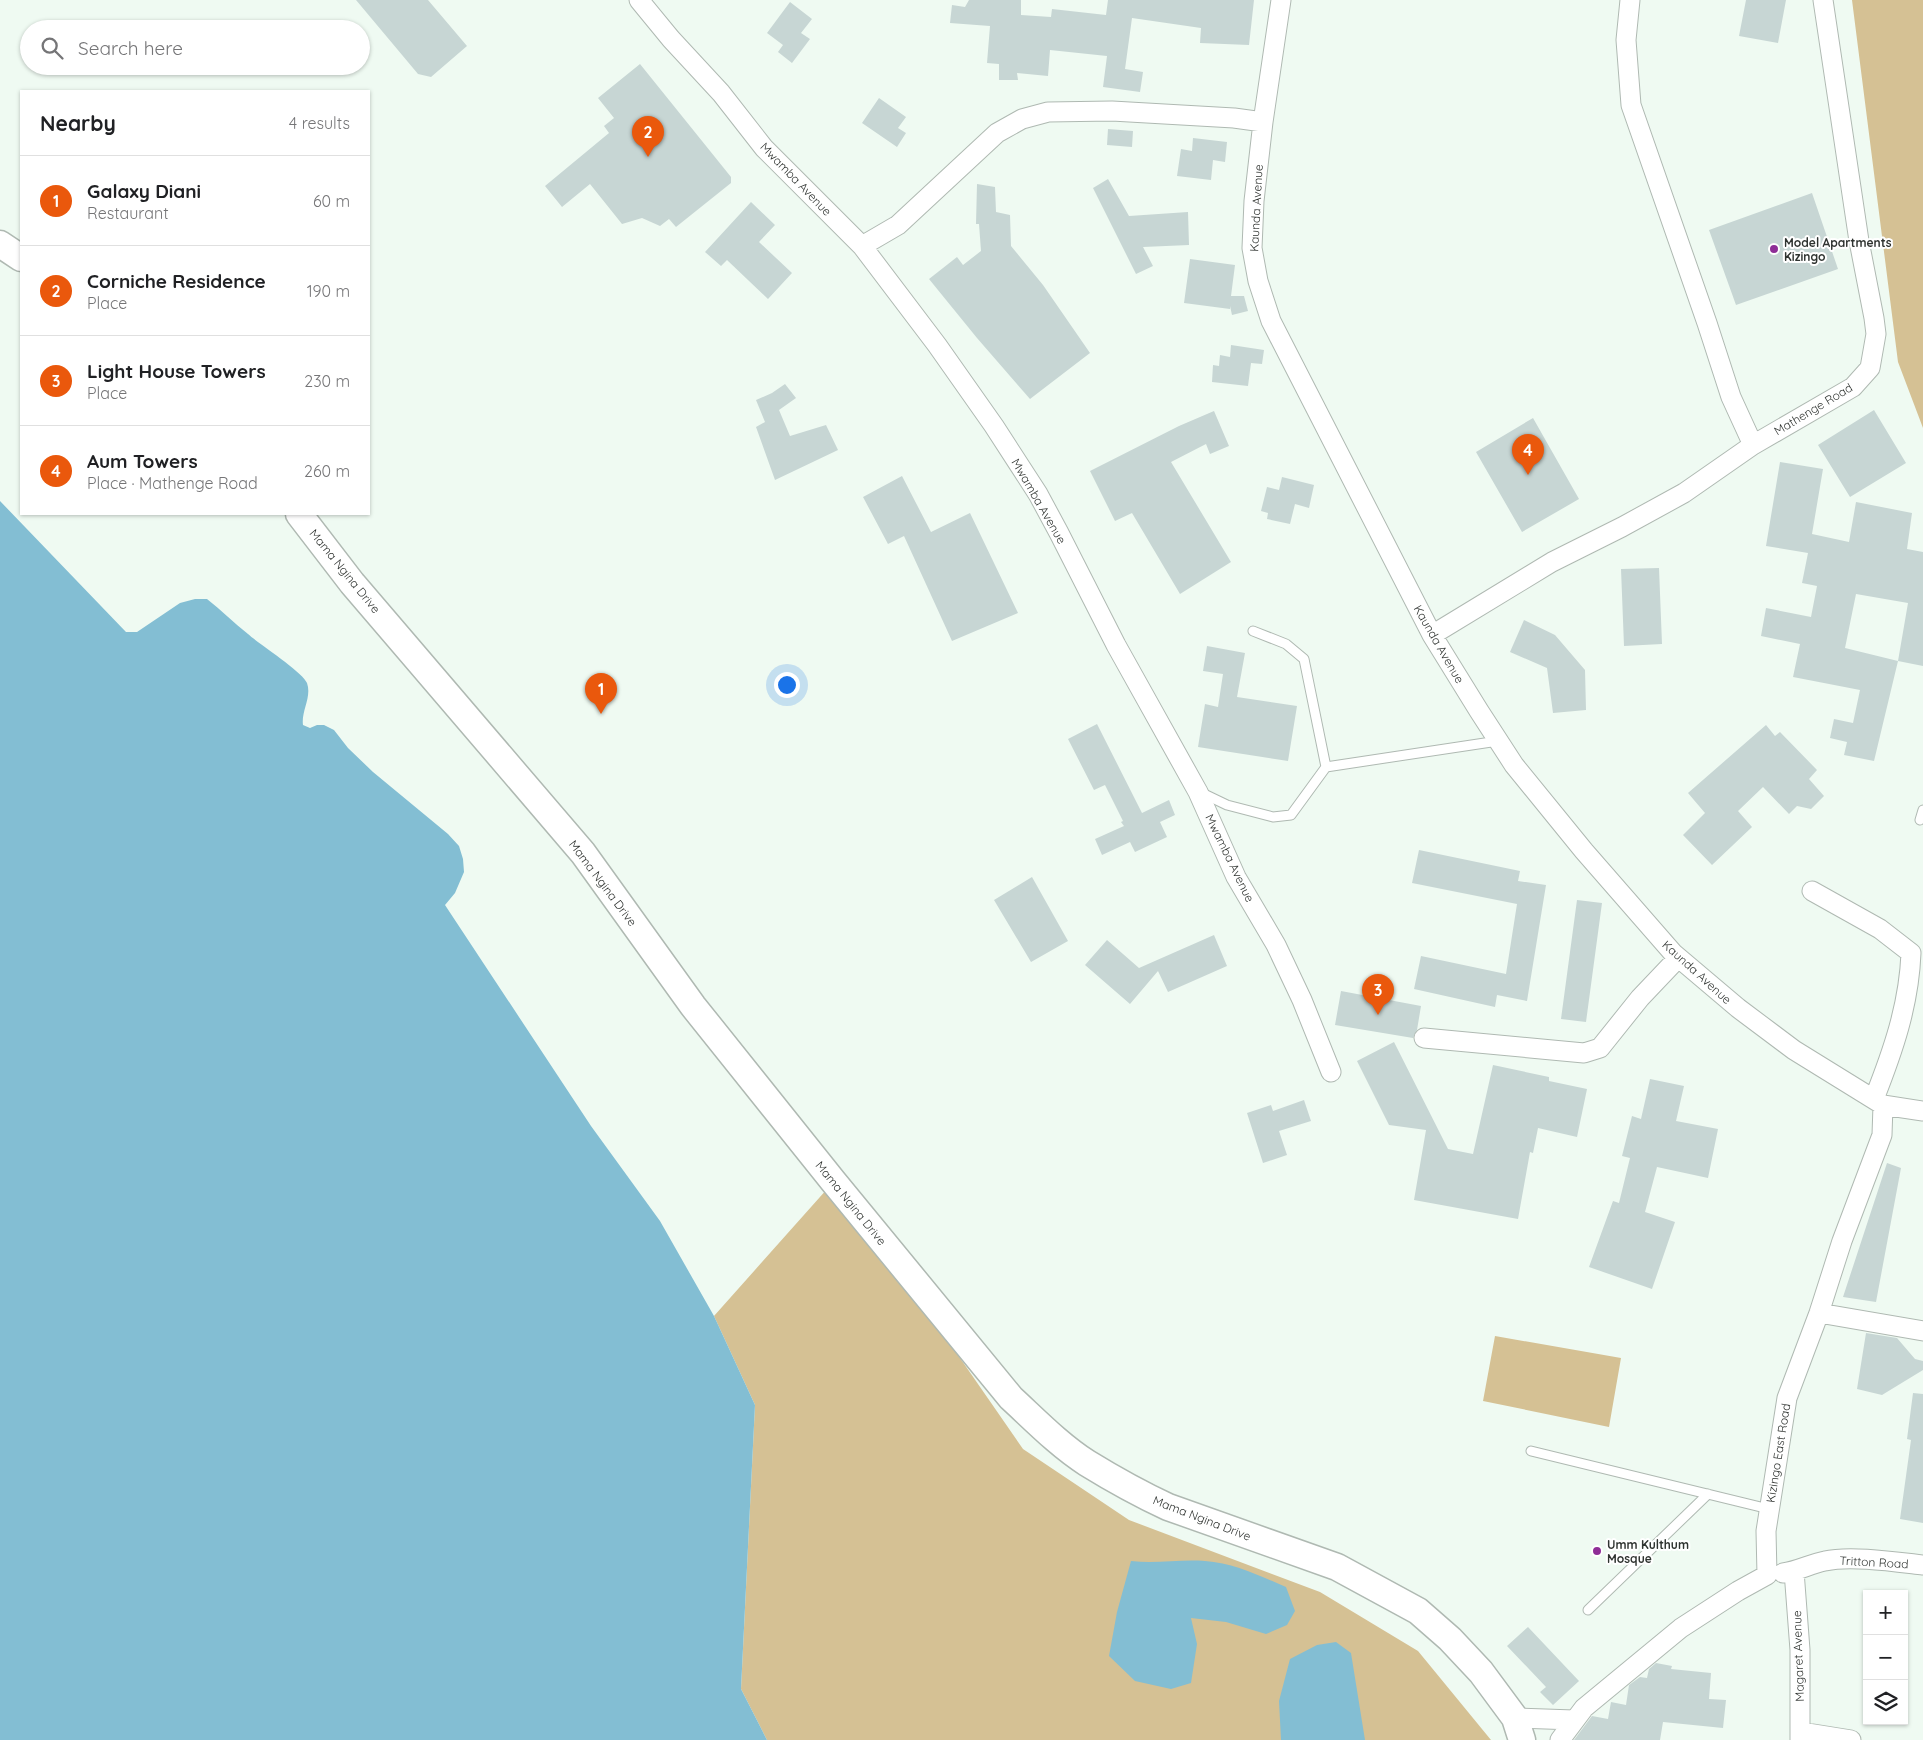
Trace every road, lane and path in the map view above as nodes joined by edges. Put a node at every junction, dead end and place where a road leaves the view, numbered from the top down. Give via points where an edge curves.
1 (639, 0) edge
2 (1281, 0) edge
3 (1630, 0) edge
4 (1823, 0) edge
5 (1263, 122) junction
6 (0, 244) edge
7 (862, 246) junction
8 (20, 257) edge
9 (1753, 445) junction
10 (300, 515) edge
11 (1253, 632) dead end
12 (1432, 635) junction
13 (1498, 741) junction
14 (1326, 767) junction
15 (1198, 792) junction
16 (1923, 810) edge
17 (1920, 820) dead end
18 (1812, 891) dead end
19 (1678, 958) junction
20 (1424, 1038) dead end
21 (1331, 1072) dead end
22 (1879, 1102) junction
23 (1923, 1111) edge
24 (1819, 1313) junction
25 (1923, 1331) edge
26 (1531, 1451) dead end
27 (1708, 1494) junction
28 (1769, 1509) junction
29 (1923, 1565) edge
30 (1794, 1571) junction
31 (1767, 1575) junction
32 (1588, 1610) dead end
33 (1574, 1720) junction
34 (1518, 1729) edge
35 (1800, 1736) edge
36 (1560, 1740) edge
37 (1851, 1740) edge

1 - 7 street, Mwamba Avenue via 721,93 764,148
2 - 5 street, Kaunda Avenue
3 - 9 street via 1626,40 1631,105 1731,397
4 - 9 street, Mathenge Road via 1859,242 1874,318 1874,349 1870,368 1853,387
5 - 7 street via 1112,111 1048,112 1022,119 997,133 898,225
5 - 12 street, Kaunda Avenue via 1252,248 1271,322
6 - 8 street
7 - 15 street, Mwamba Avenue via 972,393 1038,494 1116,645
9 - 12 street, Mathenge Road via 1684,493 1552,562
10 - 34 street, Mama Ngina Drive via 352,583 583,853 693,1006 1011,1398 1086,1462 1146,1497 1337,1567 1418,1611 1481,1672
11 - 14 lane via 1286,644 1304,658
12 - 13 street, Kaunda Avenue
13 - 14 lane
13 - 19 street, Kaunda Avenue via 1584,852
14 - 15 lane via 1291,815 1273,817 1227,805
15 - 21 street, Mwamba Avenue via 1236,877 1276,945
16 - 17 lane
18 - 22 street, Kizingo East Road via 1880,929 1911,953 1910,982
19 - 20 street via 1640,998 1600,1048 1584,1052
19 - 22 street, Kaunda Avenue via 1787,1044
22 - 23 street, Kaunda Avenue
22 - 24 street, Kizingo East Road via 1882,1135
24 - 25 street
24 - 28 street, Kizingo East Road via 1787,1398
26 - 27 lane
27 - 28 lane
27 - 32 lane
28 - 31 street, Kizingo East Road
29 - 30 street, Tritton Road via 1884,1560 1826,1561
30 - 31 street, Tritton Road
30 - 35 street, Magaret Avenue via 1800,1650
31 - 33 street via 1681,1628 1616,1680
33 - 34 street
33 - 36 street
35 - 37 street

